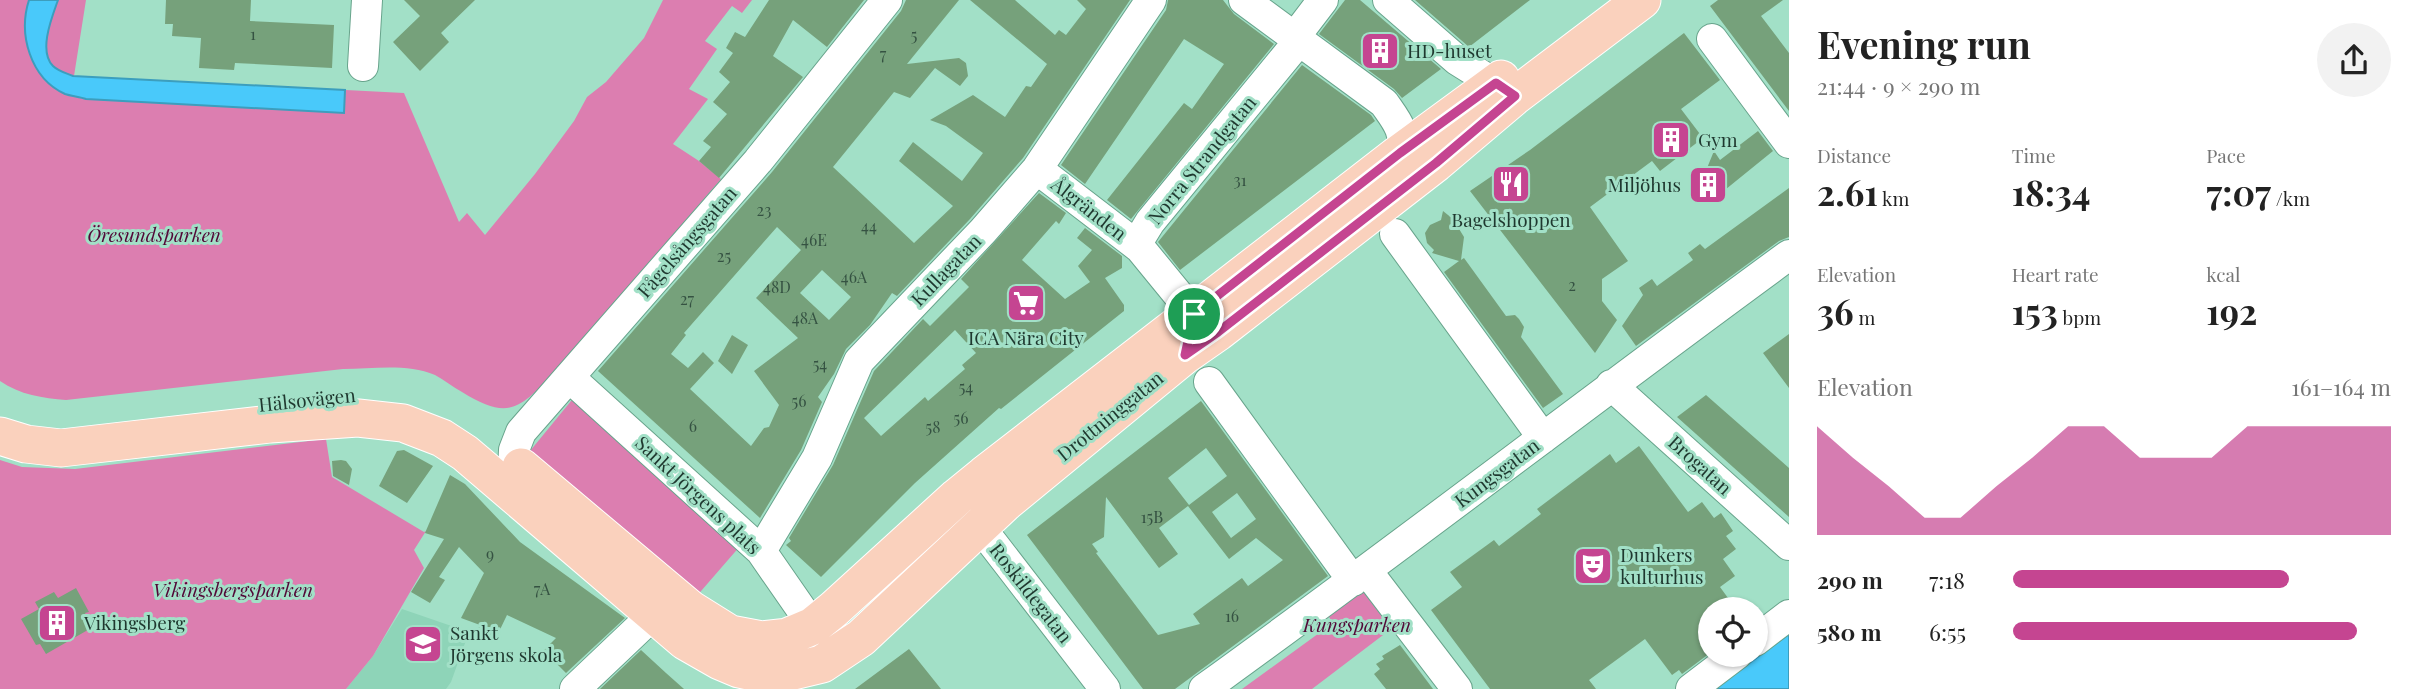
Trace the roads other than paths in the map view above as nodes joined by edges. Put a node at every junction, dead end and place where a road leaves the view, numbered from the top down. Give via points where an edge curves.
1 (367, 0) edge
2 (887, 0) edge
3 (1151, 0) edge
4 (1244, 0) edge
5 (1323, 0) edge
6 (1388, 0) edge
7 (1601, 0) edge
8 (1642, 0) edge
9 (1712, 39) dead end
10 (1296, 40) junction
11 (363, 66) dead end
12 (1505, 90) junction
13 (1789, 142) edge
14 (1400, 153) junction
15 (1037, 169) junction
16 (1395, 234) dead end
17 (1140, 248) junction
18 (1789, 255) edge
19 (1194, 314) junction
20 (1185, 355) junction
21 (569, 377) junction
22 (1209, 382) dead end
23 (1611, 385) junction
24 (0, 411) edge
25 (0, 436) edge
26 (1543, 438) junction
27 (513, 477) junction
28 (957, 497) junction
29 (980, 527) junction
30 (1789, 545) edge
31 (761, 551) junction
32 (1360, 576) junction
33 (654, 614) junction
34 (1789, 615) edge
35 (813, 626) junction
36 (1768, 631) edge
37 (740, 666) edge
38 (1720, 667) edge
39 (575, 689) edge
40 (1105, 689) edge
41 (1204, 689) edge
42 (1457, 689) edge
43 (1691, 689) edge

1 - 11 street
2 - 21 street, Fågelsångsgatan via 758,161
3 - 15 street, Kullagatan
4 - 10 street
5 - 10 street, Norra Strandgatan
6 - 12 street via 1457,60
7 - 12 main road, Drottninggatan
8 - 12 main road, Drottninggatan
9 - 13 street
10 - 14 street via 1384,103 1400,127
10 - 17 street, Norra Strandgatan via 1150,222 1139,240
12 - 14 main road, Drottninggatan
12 - 20 main road, Drottninggatan via 1436,163
14 - 19 main road, Drottninggatan
15 - 17 street, Ålgränden
15 - 31 street, Kullagatan via 859,361 817,458
16 - 26 street
17 - 19 street, Norra Strandgatan
18 - 23 street, Kungsgatan
19 - 20 street
19 - 28 main road, Drottninggatan
20 - 29 main road, Drottninggatan
21 - 27 street, Fågelsångsgatan via 521,432 515,444
21 - 31 street, Sankt Jörgens plats
22 - 32 street
23 - 26 street, Kungsgatan
23 - 30 street, Brogatan
24 - 27 main road, Hälsovägen via 36,424 70,426 371,394 454,418 483,436
25 - 27 main road, Hälsovägen via 61,448 300,421 379,419 403,422 442,438
26 - 32 street, Kungsgatan
27 - 33 main road, Hälsovägen
27 - 37 main road, Hälsovägen via 730,634
28 - 29 street, Roskildegatan
28 - 35 main road, Drottninggatan
29 - 37 main road, Drottninggatan via 834,658 789,672 758,673
29 - 40 street, Roskildegatan
31 - 35 street, Sankt Jörgens plats
32 - 41 street, Kungsgatan
32 - 42 street
33 - 37 main road, Hälsovägen via 685,641 720,662
33 - 39 street
34 - 36 street
35 - 37 main road, Drottninggatan via 788,637 762,640
38 - 43 street

